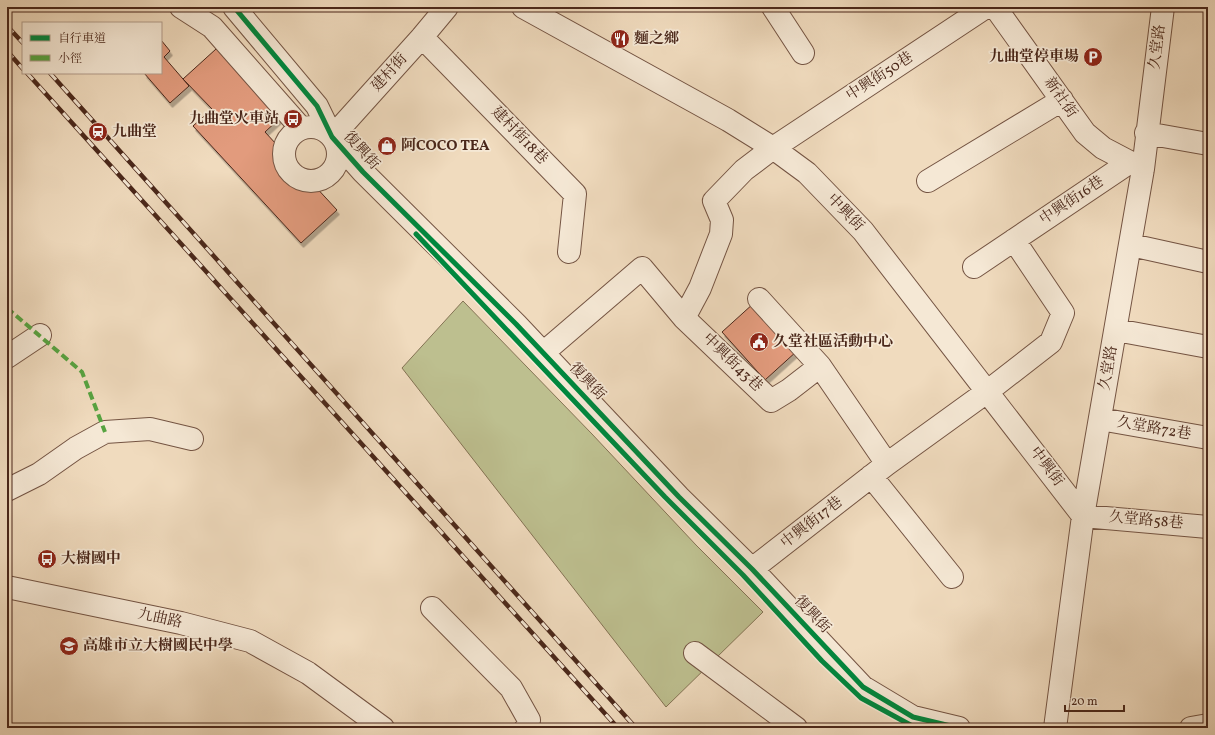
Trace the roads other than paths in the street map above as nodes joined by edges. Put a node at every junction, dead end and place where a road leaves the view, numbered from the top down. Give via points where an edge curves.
1 (181, 7) edge
2 (234, 7) edge
3 (447, 7) edge
4 (523, 7) edge
5 (986, 7) edge
6 (995, 7) edge
7 (1163, 7) edge
8 (779, 9) edge
9 (422, 37) junction
10 (803, 53) dead end
11 (1062, 100) junction
12 (301, 128) junction
13 (1146, 133) junction
14 (332, 137) junction
15 (1208, 144) edge
16 (773, 148) junction
17 (1137, 165) junction
18 (928, 182) dead end
19 (1014, 240) junction
20 (1131, 245) junction
21 (569, 252) dead end
22 (1208, 262) edge
23 (974, 267) dead end
24 (759, 298) dead end
25 (684, 318) junction
26 (1116, 330) junction
27 (40, 335) dead end
28 (1208, 347) edge
29 (543, 353) junction
30 (7, 357) edge
31 (820, 366) junction
32 (988, 391) junction
33 (1100, 419) junction
34 (1208, 438) edge
35 (192, 439) dead end
36 (879, 470) junction
37 (7, 490) edge
38 (1083, 516) junction
39 (1208, 527) edge
40 (752, 569) junction
41 (952, 577) dead end
42 (7, 587) edge
43 (432, 608) dead end
44 (695, 653) dead end
45 (1208, 724) edge
46 (383, 728) edge
47 (526, 728) edge
48 (796, 728) edge
49 (959, 728) edge
50 (1055, 728) edge
51 (1191, 728) edge

1 - 12 street via 212,27
2 - 14 street, 復興街 via 317,106
3 - 9 street, 建村街
4 - 16 street, 中興街 via 728,120
5 - 16 street, 中興街50巷
6 - 11 street, 新社街
7 - 13 street, 久堂路
8 - 10 street
9 - 14 street, 建村街
9 - 21 street, 建村街18巷 via 575,194
11 - 17 street, 新社街 via 1085,133 1103,148
11 - 18 street
12 - 14 street via 318,127
12 - 14 street via 288,139 283,155 289,171 303,181 320,180 334,170 338,153
13 - 15 street
13 - 17 street, 久堂路
14 - 29 street, 復興街 via 363,172
16 - 25 street, 中興街50巷 via 744,170 714,201 722,220 721,234 700,288
16 - 32 street, 中興街 via 807,173 863,231
17 - 19 street, 中興街16巷
17 - 20 street, 久堂路
19 - 23 street, 中興街16巷
19 - 32 street via 1063,313 1051,342
20 - 22 street
20 - 26 street, 久堂路
24 - 31 street
25 - 29 street via 642,268
25 - 31 street, 中興街43巷 via 770,401
26 - 28 street
26 - 33 street, 久堂路
27 - 30 street
29 - 40 street, 復興街 via 678,497
31 - 36 street
32 - 36 street, 中興街17巷
32 - 38 street, 中興街
33 - 34 street, 久堂路72巷
33 - 38 street, 久堂路
35 - 37 street via 150,429 105,432 76,448 39,474
36 - 40 street, 中興街17巷
36 - 41 street
38 - 39 street, 久堂路58巷
38 - 50 street, 久堂路
40 - 49 street, 復興街 via 863,687 914,717
42 - 46 street, 九曲路 via 181,623 250,641 308,673
43 - 47 street via 511,688 529,720
44 - 48 street
45 - 51 street

